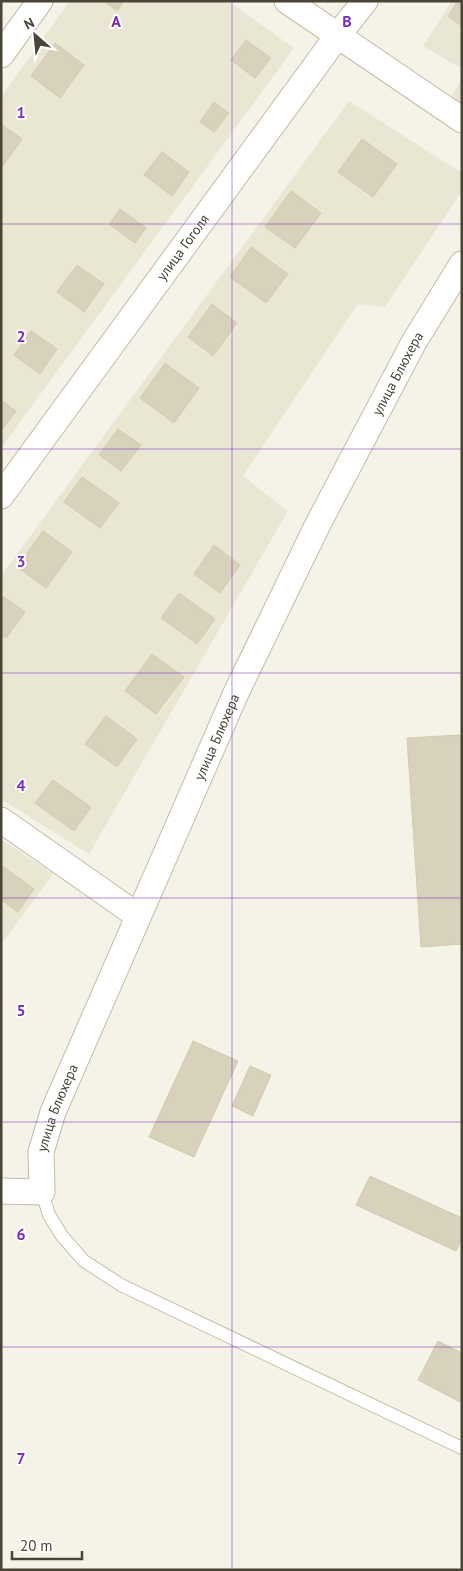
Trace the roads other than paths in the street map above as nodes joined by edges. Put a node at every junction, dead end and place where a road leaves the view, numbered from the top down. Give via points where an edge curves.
1 (40, 1) edge
2 (287, 1) edge
3 (366, 1) edge
4 (338, 35) junction
5 (1, 55) edge
6 (462, 120) edge
7 (462, 264) edge
8 (1, 496) edge
9 (1, 820) edge
10 (138, 916) junction
11 (1, 1191) edge
12 (42, 1192) junction
13 (462, 1448) edge

1 - 5 street
2 - 4 street
3 - 4 street, улица Гоголя
4 - 6 street
4 - 8 street, улица Гоголя
7 - 10 street, улица Блюхера via 414,342 318,524 236,693
9 - 10 street
10 - 12 street, улица Блюхера via 53,1112 41,1152
11 - 12 street
12 - 13 lane via 49,1215 62,1236 84,1261 121,1285

